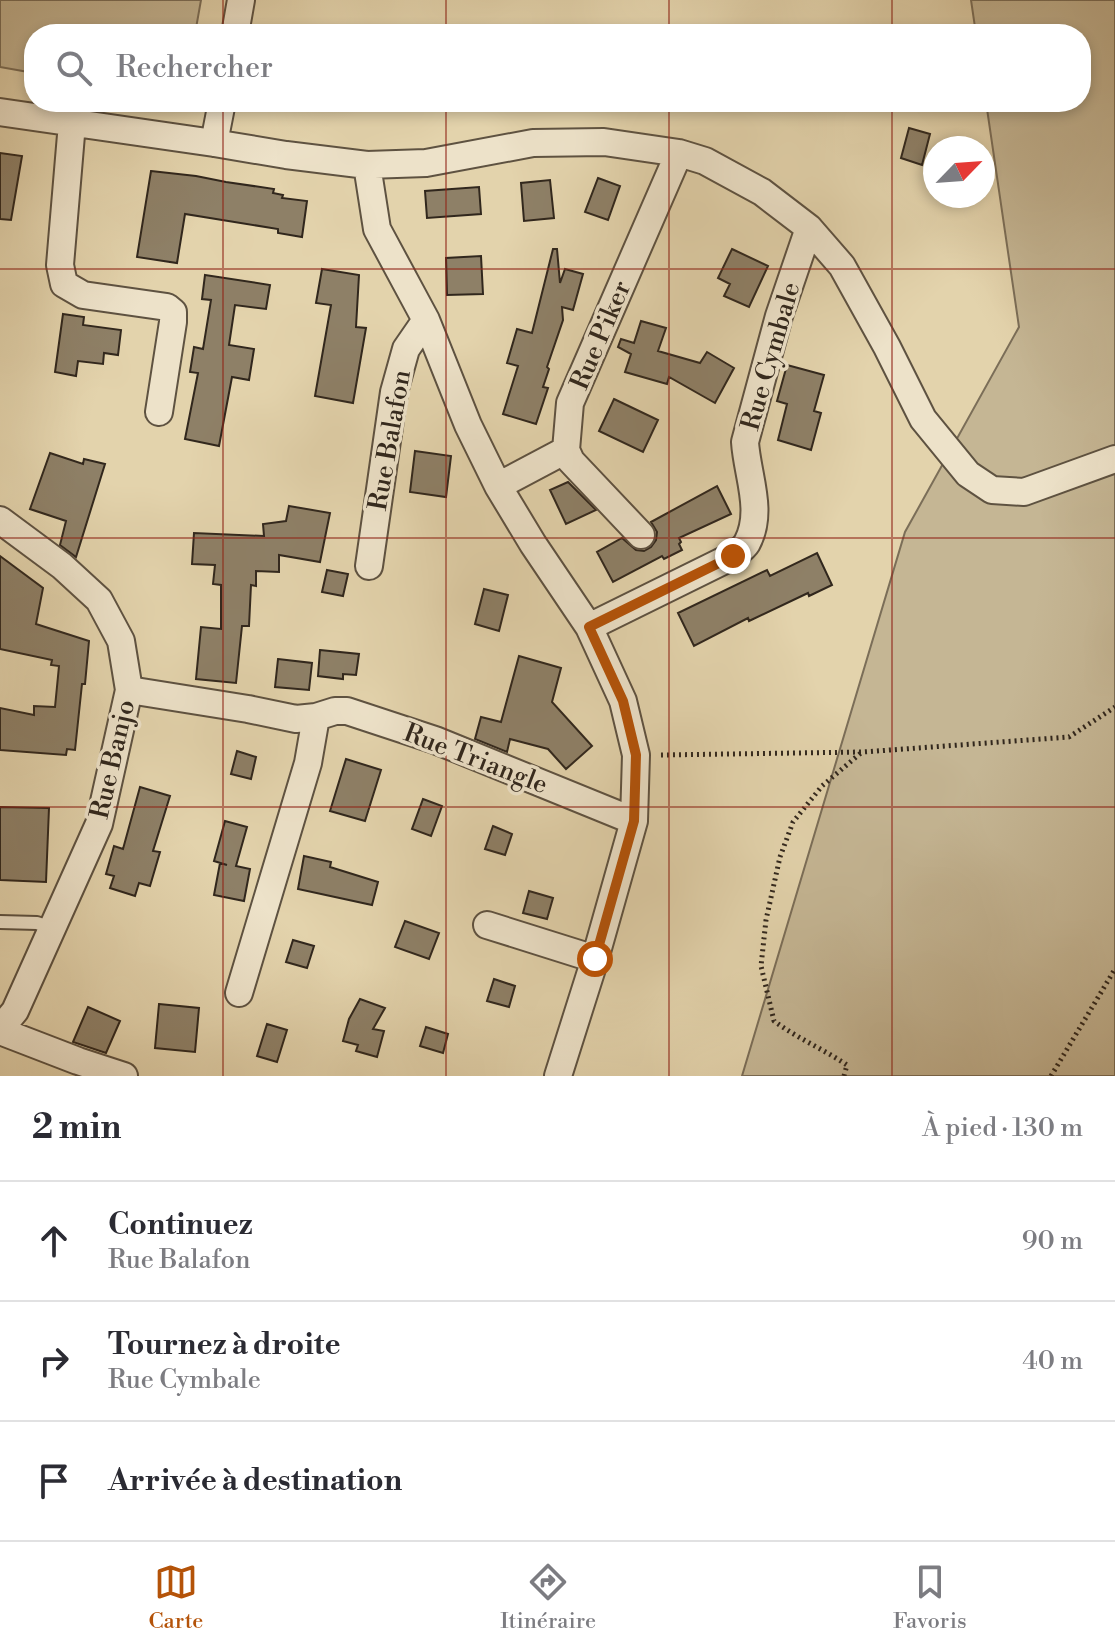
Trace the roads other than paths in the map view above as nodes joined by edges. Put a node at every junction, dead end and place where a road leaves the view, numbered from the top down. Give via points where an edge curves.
1 (241, 0) edge
2 (237, 24) edge
3 (0, 112) edge
4 (220, 112) edge
5 (72, 123) junction
6 (214, 143) junction
7 (679, 153) junction
8 (367, 165) junction
9 (809, 228) junction
10 (426, 320) junction
11 (159, 412) dead end
12 (566, 450) junction
13 (1115, 459) edge
14 (498, 486) junction
15 (0, 520) edge
16 (641, 535) dead end
17 (369, 566) dead end
18 (589, 627) junction
19 (129, 690) junction
20 (316, 717) junction
21 (634, 821) junction
22 (0, 922) edge
23 (487, 925) dead end
24 (53, 928) junction
25 (595, 959) junction
26 (239, 993) dead end
27 (0, 1030) edge
28 (124, 1076) edge
29 (558, 1076) edge

1 - 2 street
3 - 5 street
4 - 6 street
5 - 6 street
5 - 11 street via 60,265 64,284 83,295 173,312
6 - 8 street
7 - 8 street via 604,142 533,143 426,163
7 - 9 street via 762,192
7 - 12 street, Rue Piker via 570,403
8 - 10 street, Rue Balafon via 377,229
9 - 13 street via 842,266 923,419 968,474 992,490 1024,492
9 - 18 street, Rue Cymbale via 745,442 755,520 746,546
10 - 14 street, Rue Balafon
10 - 17 street, Rue Balafon via 406,349 394,392
12 - 14 street
12 - 16 street
14 - 18 street, Rue Balafon
15 - 19 street, Rue Banjo via 99,600 121,641
18 - 21 street, Rue Balafon via 623,701 636,755
19 - 20 street, Rue Triangle via 296,719
19 - 24 street, Rue Banjo via 99,824
20 - 21 street, Rue Triangle via 347,711 391,725
20 - 26 street via 308,763
21 - 25 street, Rue Balafon
22 - 24 lane
23 - 25 street
24 - 27 street, Rue Banjo via 15,1011
25 - 29 street, Rue Balafon
27 - 28 street

